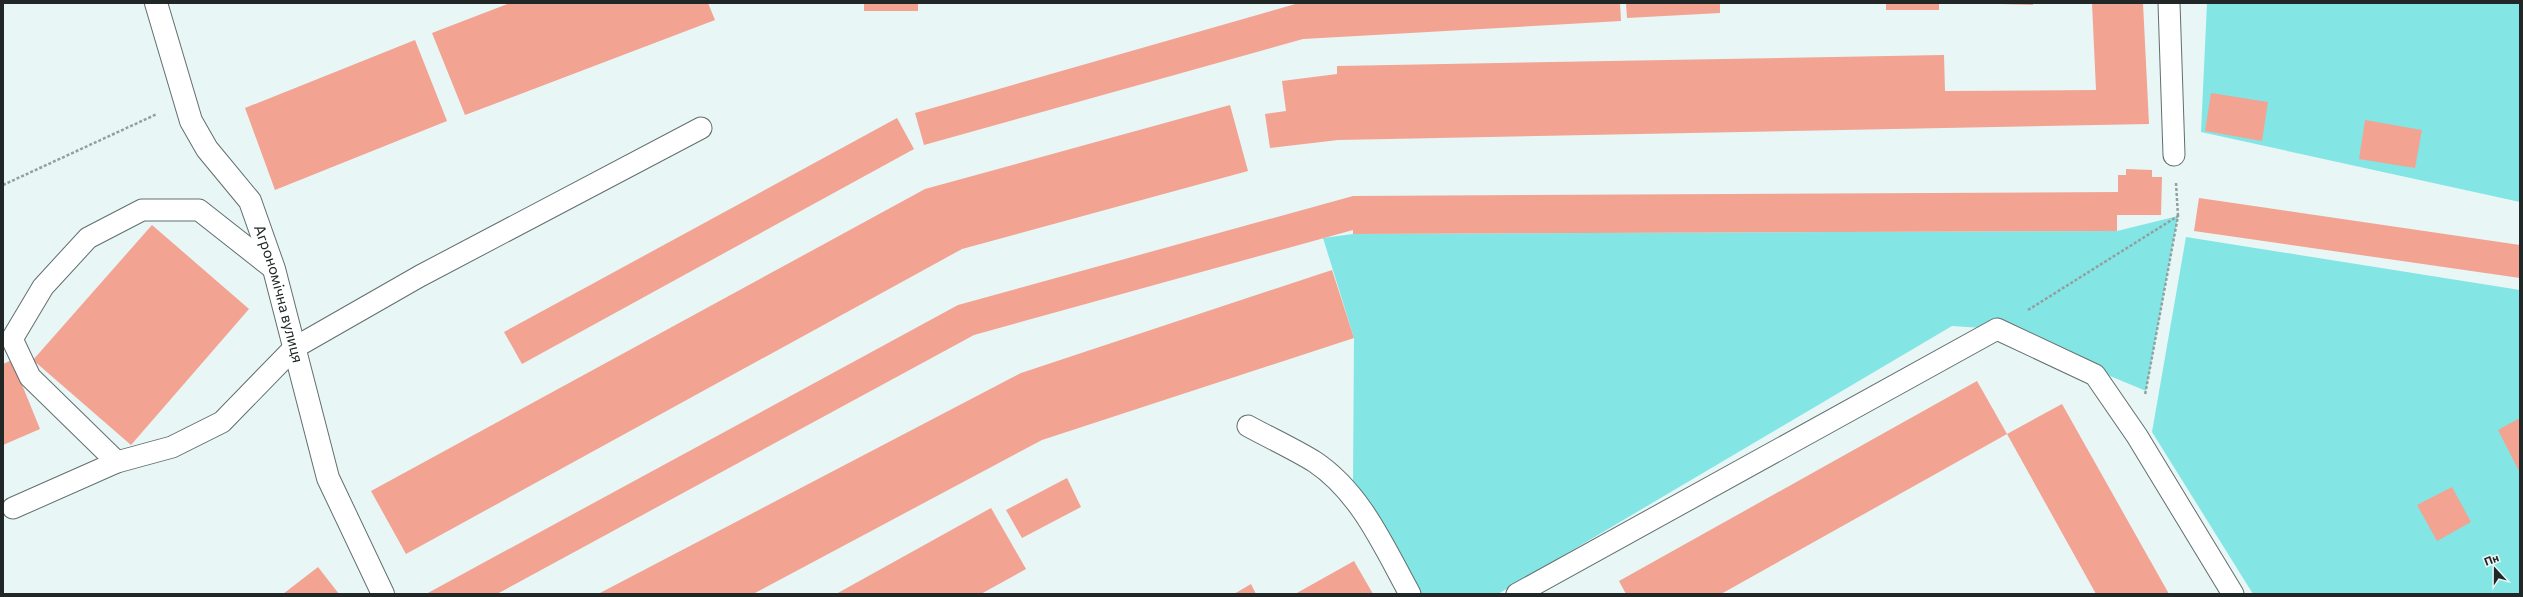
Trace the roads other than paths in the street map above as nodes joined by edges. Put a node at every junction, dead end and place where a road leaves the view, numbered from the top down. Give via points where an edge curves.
1 (156, 3) edge
2 (2168, 3) edge
3 (701, 128) dead end
4 (2174, 155) dead end
5 (274, 270) junction
6 (294, 348) junction
7 (1248, 426) dead end
8 (117, 462) junction
9 (14, 508) dead end
10 (384, 594) edge
11 (1410, 594) edge
12 (1517, 594) edge
13 (2233, 594) edge

1 - 5 street, Агрономічна вулиця via 191,121 207,149 250,201
2 - 4 lane
3 - 6 lane via 420,276
5 - 6 street, Агрономічна вулиця
5 - 8 lane via 199,210 142,210 88,238 43,287 12,339 30,377
6 - 8 lane via 222,422 172,447
6 - 10 street, Агрономічна вулиця via 328,478
7 - 11 lane via 1315,463 1343,485 1370,521
8 - 9 lane
12 - 13 lane via 1997,329 2095,375 2137,436

